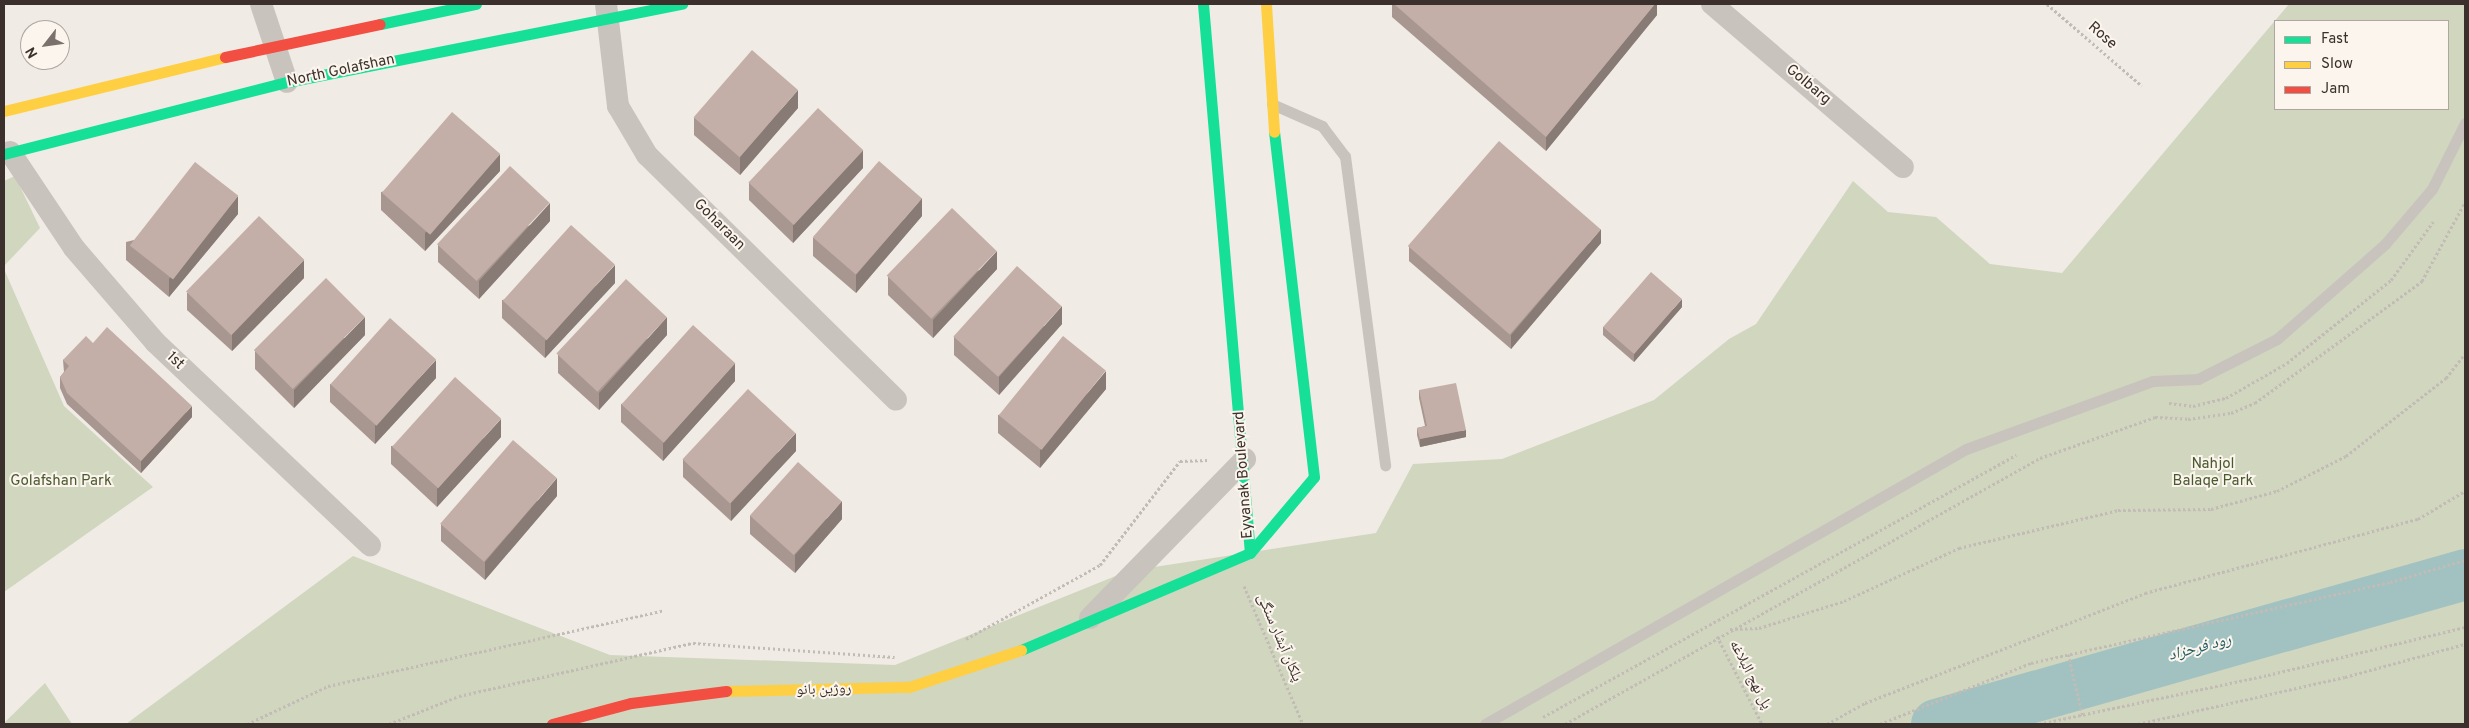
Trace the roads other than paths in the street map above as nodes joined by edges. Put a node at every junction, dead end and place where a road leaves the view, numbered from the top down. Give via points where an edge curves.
1 (260, 4) edge
2 (476, 4) edge
3 (682, 4) edge
4 (1202, 4) edge
5 (1266, 4) edge
6 (1712, 4) edge
7 (607, 10) edge
8 (275, 45) junction
9 (287, 82) junction
10 (1271, 103) junction
11 (4, 111) edge
12 (2465, 123) edge
13 (7, 153) edge
14 (1904, 167) dead end
15 (896, 400) dead end
16 (1245, 459) junction
17 (1385, 465) dead end
18 (370, 544) dead end
19 (1250, 553) junction
20 (1087, 621) junction
21 (552, 724) edge
22 (1485, 724) edge

1 - 8 street
2 - 8 main road
3 - 7 main road, North Golafshan
4 - 16 main road, Eyvanak Boulevard via 1211,136
5 - 10 main road, Eyvanak Boulevard
6 - 14 street, Golbarg
7 - 9 main road, North Golafshan
7 - 15 street, Goharaan via 618,106 647,155
8 - 9 street
8 - 11 main road
9 - 13 main road, North Golafshan
10 - 17 lane via 1322,126 1345,156
10 - 19 main road, Eyvanak Boulevard via 1314,477
12 - 22 lane via 2432,189 2385,244 2277,339 2198,379 2153,381 1966,449
13 - 18 street, 1st via 74,248 155,342
16 - 19 main road, Eyvanak Boulevard
16 - 20 street
19 - 20 main road, روژین بانو
20 - 21 main road, روژین بانو via 980,667 909,686 704,692 631,703

